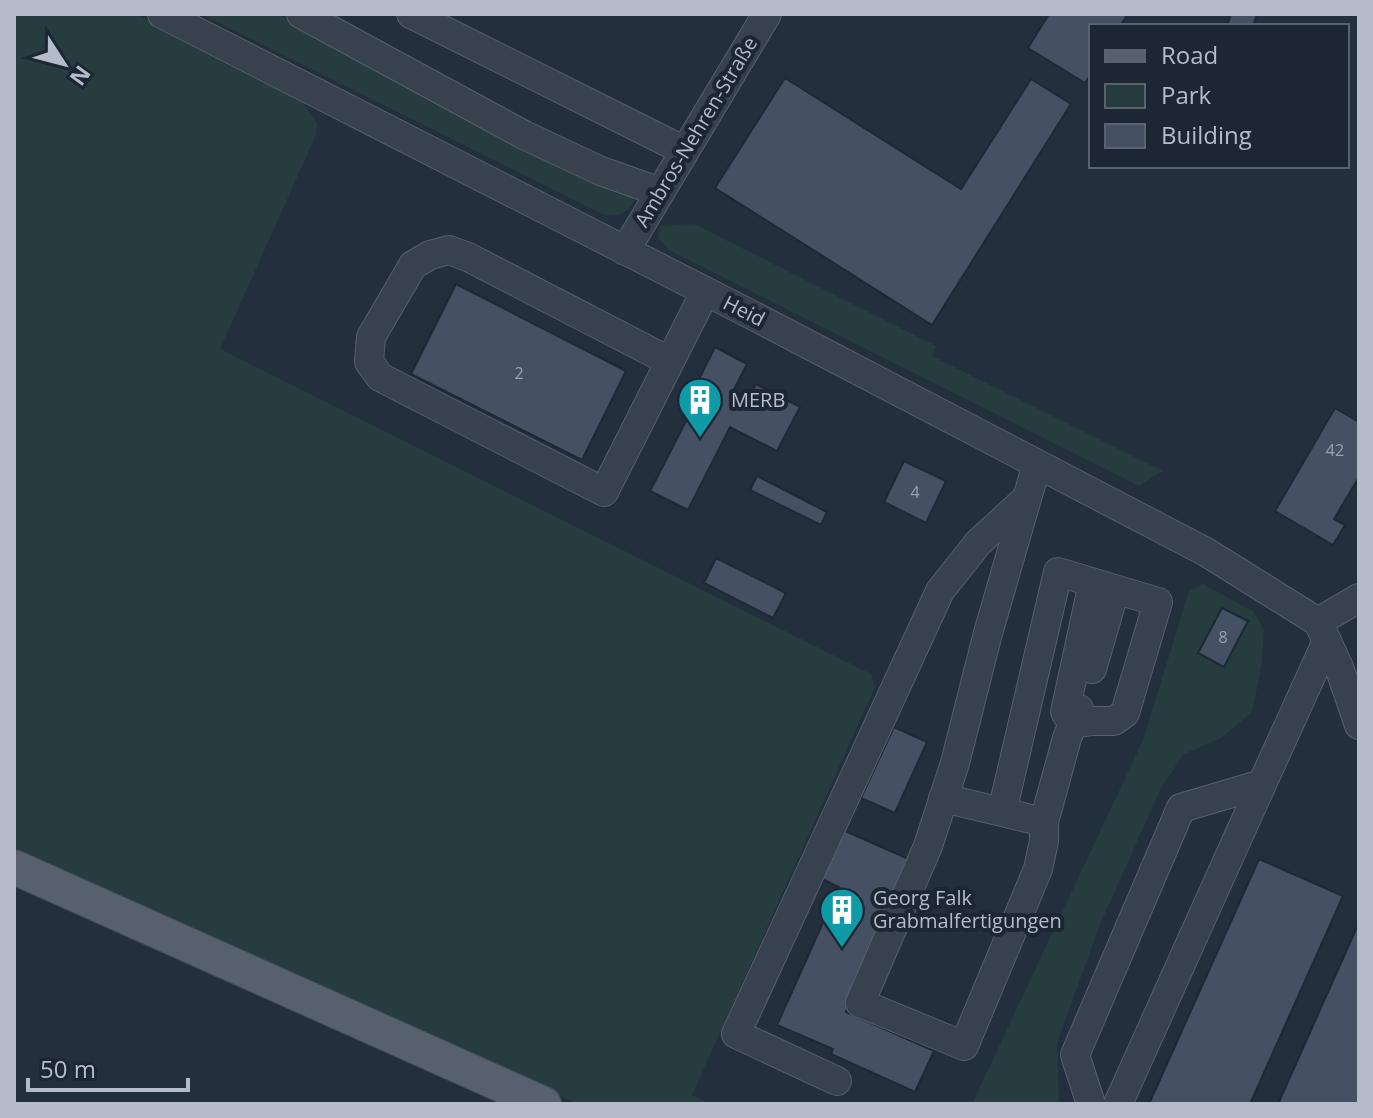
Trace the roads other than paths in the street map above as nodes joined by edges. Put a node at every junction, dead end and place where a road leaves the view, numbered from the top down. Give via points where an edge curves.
1 (162, 14) edge
2 (301, 14) edge
3 (411, 14) edge
4 (767, 14) edge
5 (685, 151) junction
6 (660, 192) junction
7 (625, 251) junction
8 (705, 292) junction
9 (669, 361) junction
10 (1037, 464) junction
11 (1028, 497) junction
12 (1104, 587) junction
13 (1359, 598) edge
14 (1322, 632) junction
15 (1073, 724) junction
16 (1359, 725) edge
17 (1262, 784) junction
18 (943, 798) junction
19 (1002, 812) junction
20 (1044, 822) junction
21 (14, 867) edge
22 (837, 1081) dead end
23 (544, 1104) edge
24 (1091, 1104) edge
25 (1118, 1104) edge

1 - 7 street, Heid
2 - 6 street via 524,135
3 - 5 street
4 - 5 street, Ambros-Nehren-Straße
5 - 6 street, Ambros-Nehren-Straße
6 - 7 street, Ambros-Nehren-Straße
7 - 8 street, Heid
8 - 9 street
8 - 10 street, Heid
9 - 9 street via 604,492 380,377 369,362 371,337 413,265 449,250
10 - 11 street
10 - 14 street, Heid via 1206,552
11 - 18 street
11 - 22 street via 978,543 940,591 736,1034
12 - 15 street via 1086,692
12 - 15 street via 1158,602 1125,713 1114,721
12 - 19 street via 1058,572
13 - 14 street
14 - 16 street
14 - 17 street
15 - 20 street
17 - 24 street via 1181,808 1075,1055
17 - 25 street
18 - 19 street
18 - 20 street via 928,846 860,1003 964,1046 1038,869
19 - 20 street
21 - 23 main road

